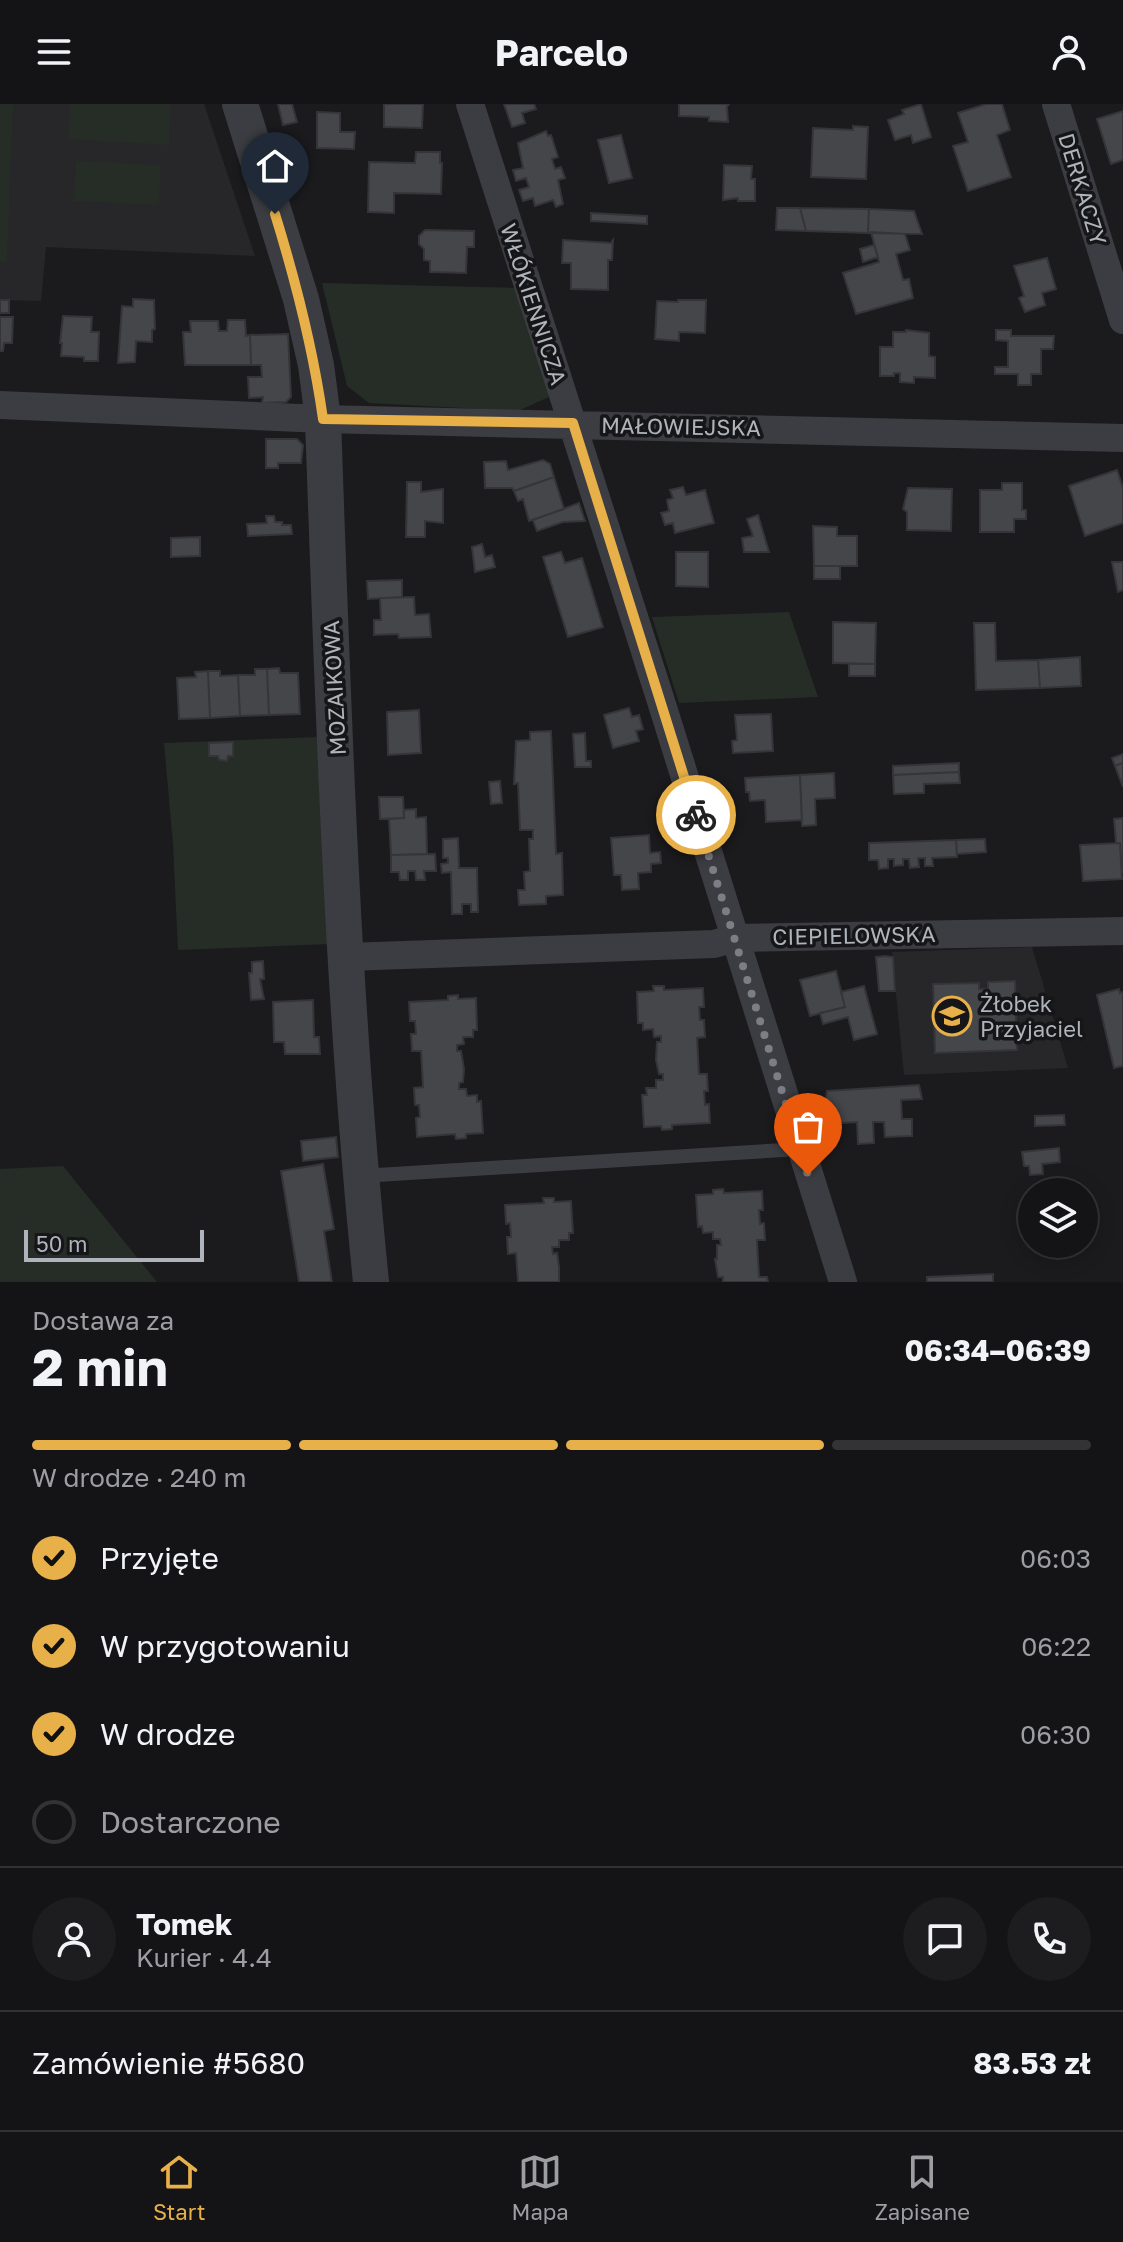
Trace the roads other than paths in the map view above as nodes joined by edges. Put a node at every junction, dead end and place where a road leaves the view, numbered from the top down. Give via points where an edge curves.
1 (240, 104) edge
2 (470, 104) edge
3 (1056, 104) edge
4 (1123, 320) edge
5 (0, 405) edge
6 (323, 419) junction
7 (573, 423) junction
8 (1123, 438) edge
9 (1123, 931) edge
10 (735, 938) junction
11 (347, 957) junction
12 (800, 1149) junction
13 (360, 1176) junction
14 (371, 1282) edge
15 (843, 1282) edge

1 - 6 street, MOZAIKOWA via 301,299
2 - 7 street, WŁÓKIENNICZA
3 - 4 street, DERKACZY
5 - 6 street, MAŁOWIEJSKA
6 - 7 street, MAŁOWIEJSKA
6 - 11 street, MOZAIKOWA
7 - 8 street, MAŁOWIEJSKA
7 - 10 street, WŁÓKIENNICZA
9 - 10 street, CIEPIELOWSKA
10 - 11 street, CIEPIELOWSKA via 714,944
10 - 12 street, WŁÓKIENNICZA
11 - 13 street, MOZAIKOWA
12 - 13 lane
12 - 15 street, WŁÓKIENNICZA
13 - 14 street, MOZAIKOWA

